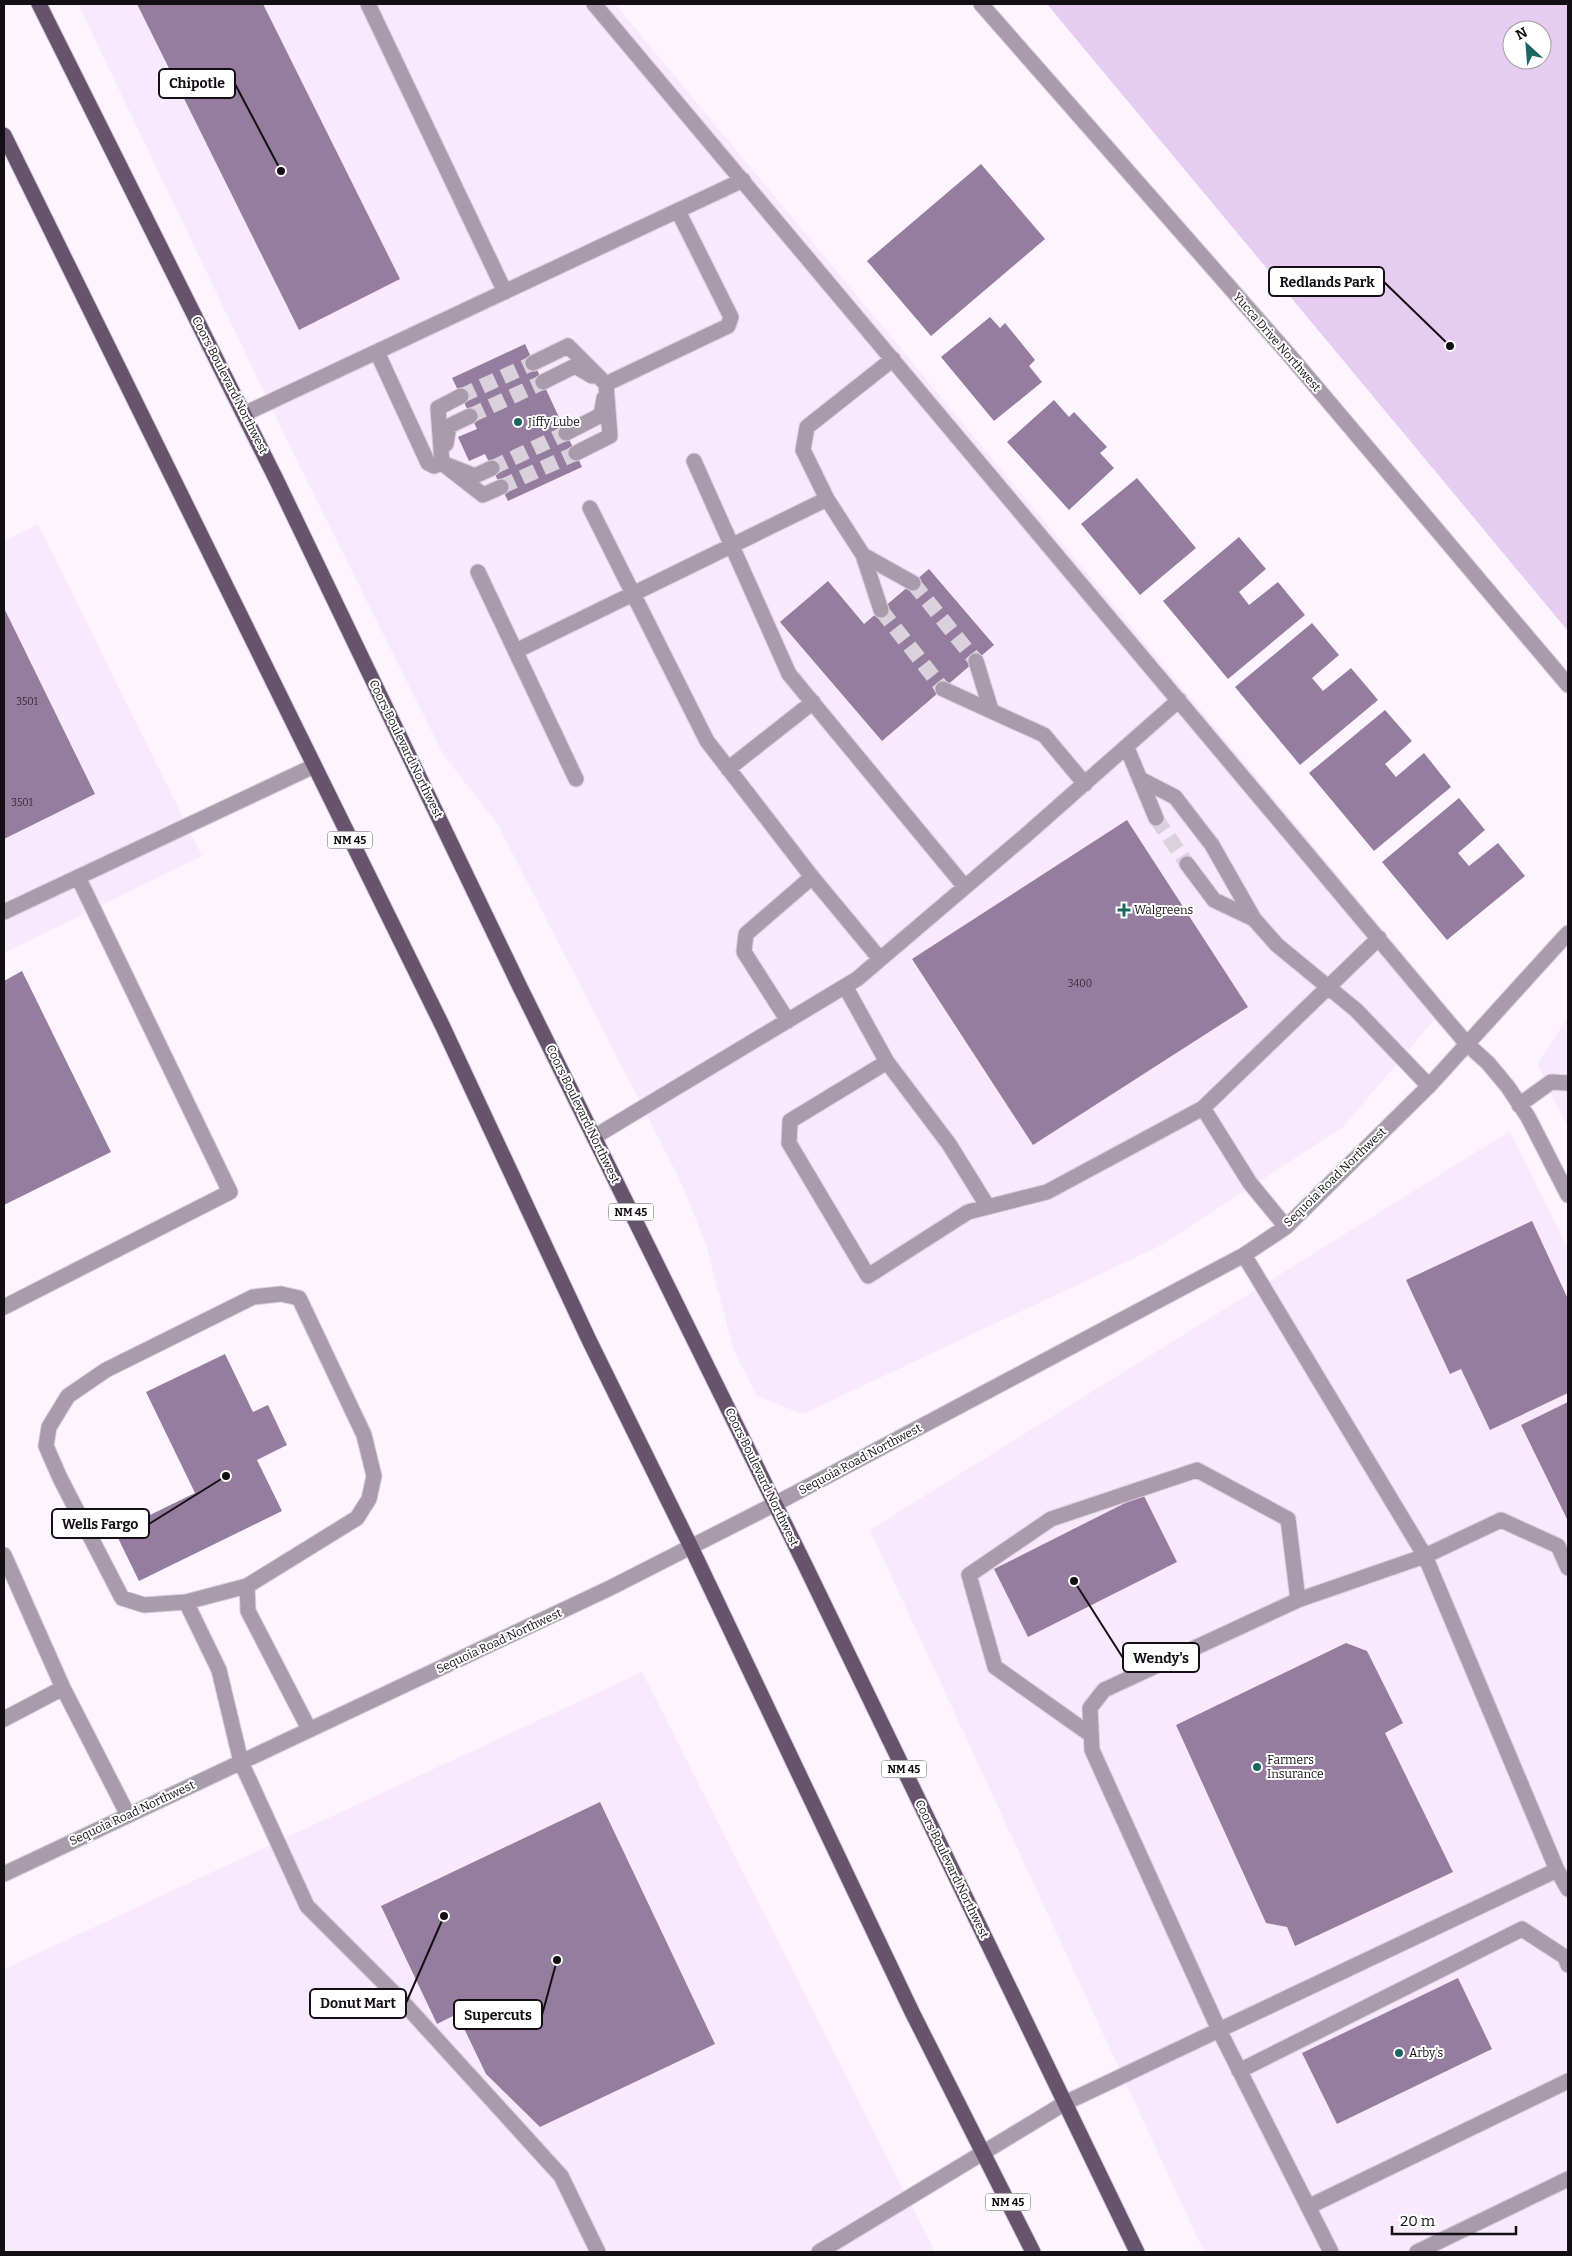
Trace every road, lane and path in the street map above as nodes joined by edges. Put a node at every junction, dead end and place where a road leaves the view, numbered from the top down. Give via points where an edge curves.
1 (39, 4) edge
2 (368, 4) edge
3 (594, 4) edge
4 (981, 4) edge
5 (4, 135) edge
6 (742, 180) junction
7 (678, 211) junction
8 (505, 292) junction
9 (376, 352) junction
10 (893, 359) junction
11 (533, 362) tunnel mouth
12 (543, 382) tunnel mouth
13 (606, 384) junction
14 (461, 396) tunnel mouth
15 (244, 414) junction
16 (470, 416) tunnel mouth
17 (566, 433) tunnel mouth
18 (576, 453) tunnel mouth
19 (694, 461) dead end
20 (442, 463) junction
21 (492, 468) tunnel mouth
22 (501, 487) tunnel mouth
23 (827, 499) junction
24 (590, 508) dead end
25 (732, 545) junction
26 (863, 554) junction
27 (478, 572) dead end
28 (913, 583) tunnel mouth
29 (633, 593) junction
30 (881, 610) tunnel mouth
31 (516, 650) junction
32 (976, 661) tunnel mouth
33 (1568, 685) edge
34 (943, 689) tunnel mouth
35 (1179, 700) junction
36 (813, 702) junction
37 (991, 710) junction
38 (1127, 748) junction
39 (314, 766) junction
40 (728, 768) junction
41 (576, 779) dead end
42 (1140, 779) junction
43 (1085, 784) junction
44 (1156, 818) tunnel mouth
45 (1187, 864) tunnel mouth
46 (78, 877) junction
47 (812, 877) junction
48 (965, 887) junction
49 (4, 912) edge
50 (1254, 919) junction
51 (1568, 933) edge
52 (1379, 938) junction
53 (880, 959) junction
54 (845, 986) junction
55 (1329, 986) junction
56 (788, 1021) junction
57 (1467, 1044) junction
58 (887, 1062) junction
59 (1568, 1083) edge
60 (1429, 1086) junction
61 (1519, 1105) junction
62 (1203, 1108) junction
63 (594, 1137) junction
64 (1568, 1195) edge
65 (988, 1207) junction
66 (1286, 1227) junction
67 (1244, 1255) junction
68 (4, 1307) edge
69 (775, 1504) junction
70 (691, 1547) junction
71 (4, 1555) edge
72 (1425, 1556) junction
73 (1568, 1568) edge
74 (247, 1586) junction
75 (1298, 1600) junction
76 (186, 1602) junction
77 (63, 1688) junction
78 (4, 1719) edge
79 (309, 1729) junction
80 (1091, 1736) junction
81 (241, 1762) junction
82 (128, 1815) junction
83 (1557, 1870) junction
84 (4, 1874) edge
85 (1568, 1889) edge
86 (1568, 1965) edge
87 (1219, 2030) junction
88 (1239, 2071) junction
89 (1568, 2081) edge
90 (1065, 2103) junction
91 (983, 2152) junction
92 (1568, 2179) edge
93 (1308, 2208) junction
94 (598, 2252) edge
95 (819, 2252) edge
96 (1033, 2252) edge
97 (1137, 2252) edge
98 (1331, 2252) edge
99 (1417, 2252) edge

1 - 15 main road, Coors Boulevard Northwest / NM 45
2 - 8 street
3 - 6 street
4 - 33 street, Yucca Drive Northwest via 1290,356
5 - 39 main road, NM 45
6 - 7 street
6 - 10 street
7 - 8 street
7 - 13 street via 731,317 728,326
8 - 9 street
9 - 15 street
9 - 20 street via 428,463 434,466
10 - 23 street via 807,428 803,450
10 - 35 street
11 - 13 street via 568,346
12 - 13 street via 576,366
13 - 17 street via 601,415
13 - 18 street via 610,436
14 - 20 street via 438,408
15 - 63 main road, Coors Boulevard Northwest / NM 45
16 - 20 street via 449,426
19 - 25 street
20 - 21 street via 475,476
20 - 22 street via 483,495
23 - 25 street
23 - 26 street
24 - 29 street
25 - 29 street
25 - 36 street via 789,674
26 - 28 street
26 - 30 street
27 - 31 street
29 - 31 street
29 - 40 street via 707,741
31 - 41 street
32 - 37 street
34 - 37 street
35 - 38 street
35 - 52 street
36 - 40 street
36 - 48 street
37 - 43 street via 1044,735
38 - 42 street
38 - 43 street
39 - 46 street
39 - 70 main road, NM 45
40 - 47 street
42 - 44 street
42 - 50 street via 1176,797 1212,846
43 - 48 street
45 - 50 street via 1214,900
46 - 49 street
46 - 68 street via 230,1192
47 - 53 street
47 - 56 street via 746,934 744,952
48 - 53 street
50 - 55 street via 1277,945
51 - 57 street, Sequoia Road Northwest
52 - 55 street
52 - 57 street
53 - 54 street
54 - 56 street
54 - 58 street
55 - 60 street
55 - 62 street
56 - 63 street
57 - 60 street, Sequoia Road Northwest
57 - 61 street via 1488,1062
58 - 65 street via 949,1144
58 - 65 street via 790,1121 789,1143 868,1276 968,1212
59 - 61 street via 1551,1082
60 - 66 street, Sequoia Road Northwest
61 - 64 street
62 - 65 street via 1047,1192
62 - 66 street via 1250,1183
63 - 69 main road, Coors Boulevard Northwest / NM 45
66 - 67 street, Sequoia Road Northwest
67 - 69 street, Sequoia Road Northwest
67 - 72 street
69 - 70 street, Sequoia Road Northwest
69 - 90 main road, Coors Boulevard Northwest / NM 45
70 - 79 street, Sequoia Road Northwest
70 - 91 main road, NM 45 via 912,2012
71 - 77 street
72 - 73 street via 1501,1520 1558,1546
72 - 75 street
72 - 83 street
74 - 76 street
74 - 76 street via 357,1518 368,1500 374,1476 364,1435 299,1298 281,1294 253,1297 106,1370 68,1396 49,1427 46,1446 122,1598 144,1605
74 - 79 street via 248,1611
75 - 80 street via 1104,1690 1090,1708
75 - 80 street via 1288,1519 1197,1470 1051,1520 968,1575 995,1667
76 - 81 street via 219,1670
77 - 78 street
77 - 82 street
79 - 81 street, Sequoia Road Northwest
80 - 87 street via 1092,1750
81 - 82 street, Sequoia Road Northwest
81 - 94 street via 306,1906 400,1999 561,2176
82 - 84 street, Sequoia Road Northwest
83 - 85 street
83 - 87 street
86 - 88 street via 1565,1957 1522,1930
87 - 88 street
87 - 90 street
88 - 93 street
89 - 93 street
90 - 91 street
90 - 97 main road, Coors Boulevard Northwest / NM 45
91 - 95 street
91 - 96 main road, NM 45
92 - 99 street
93 - 98 street

